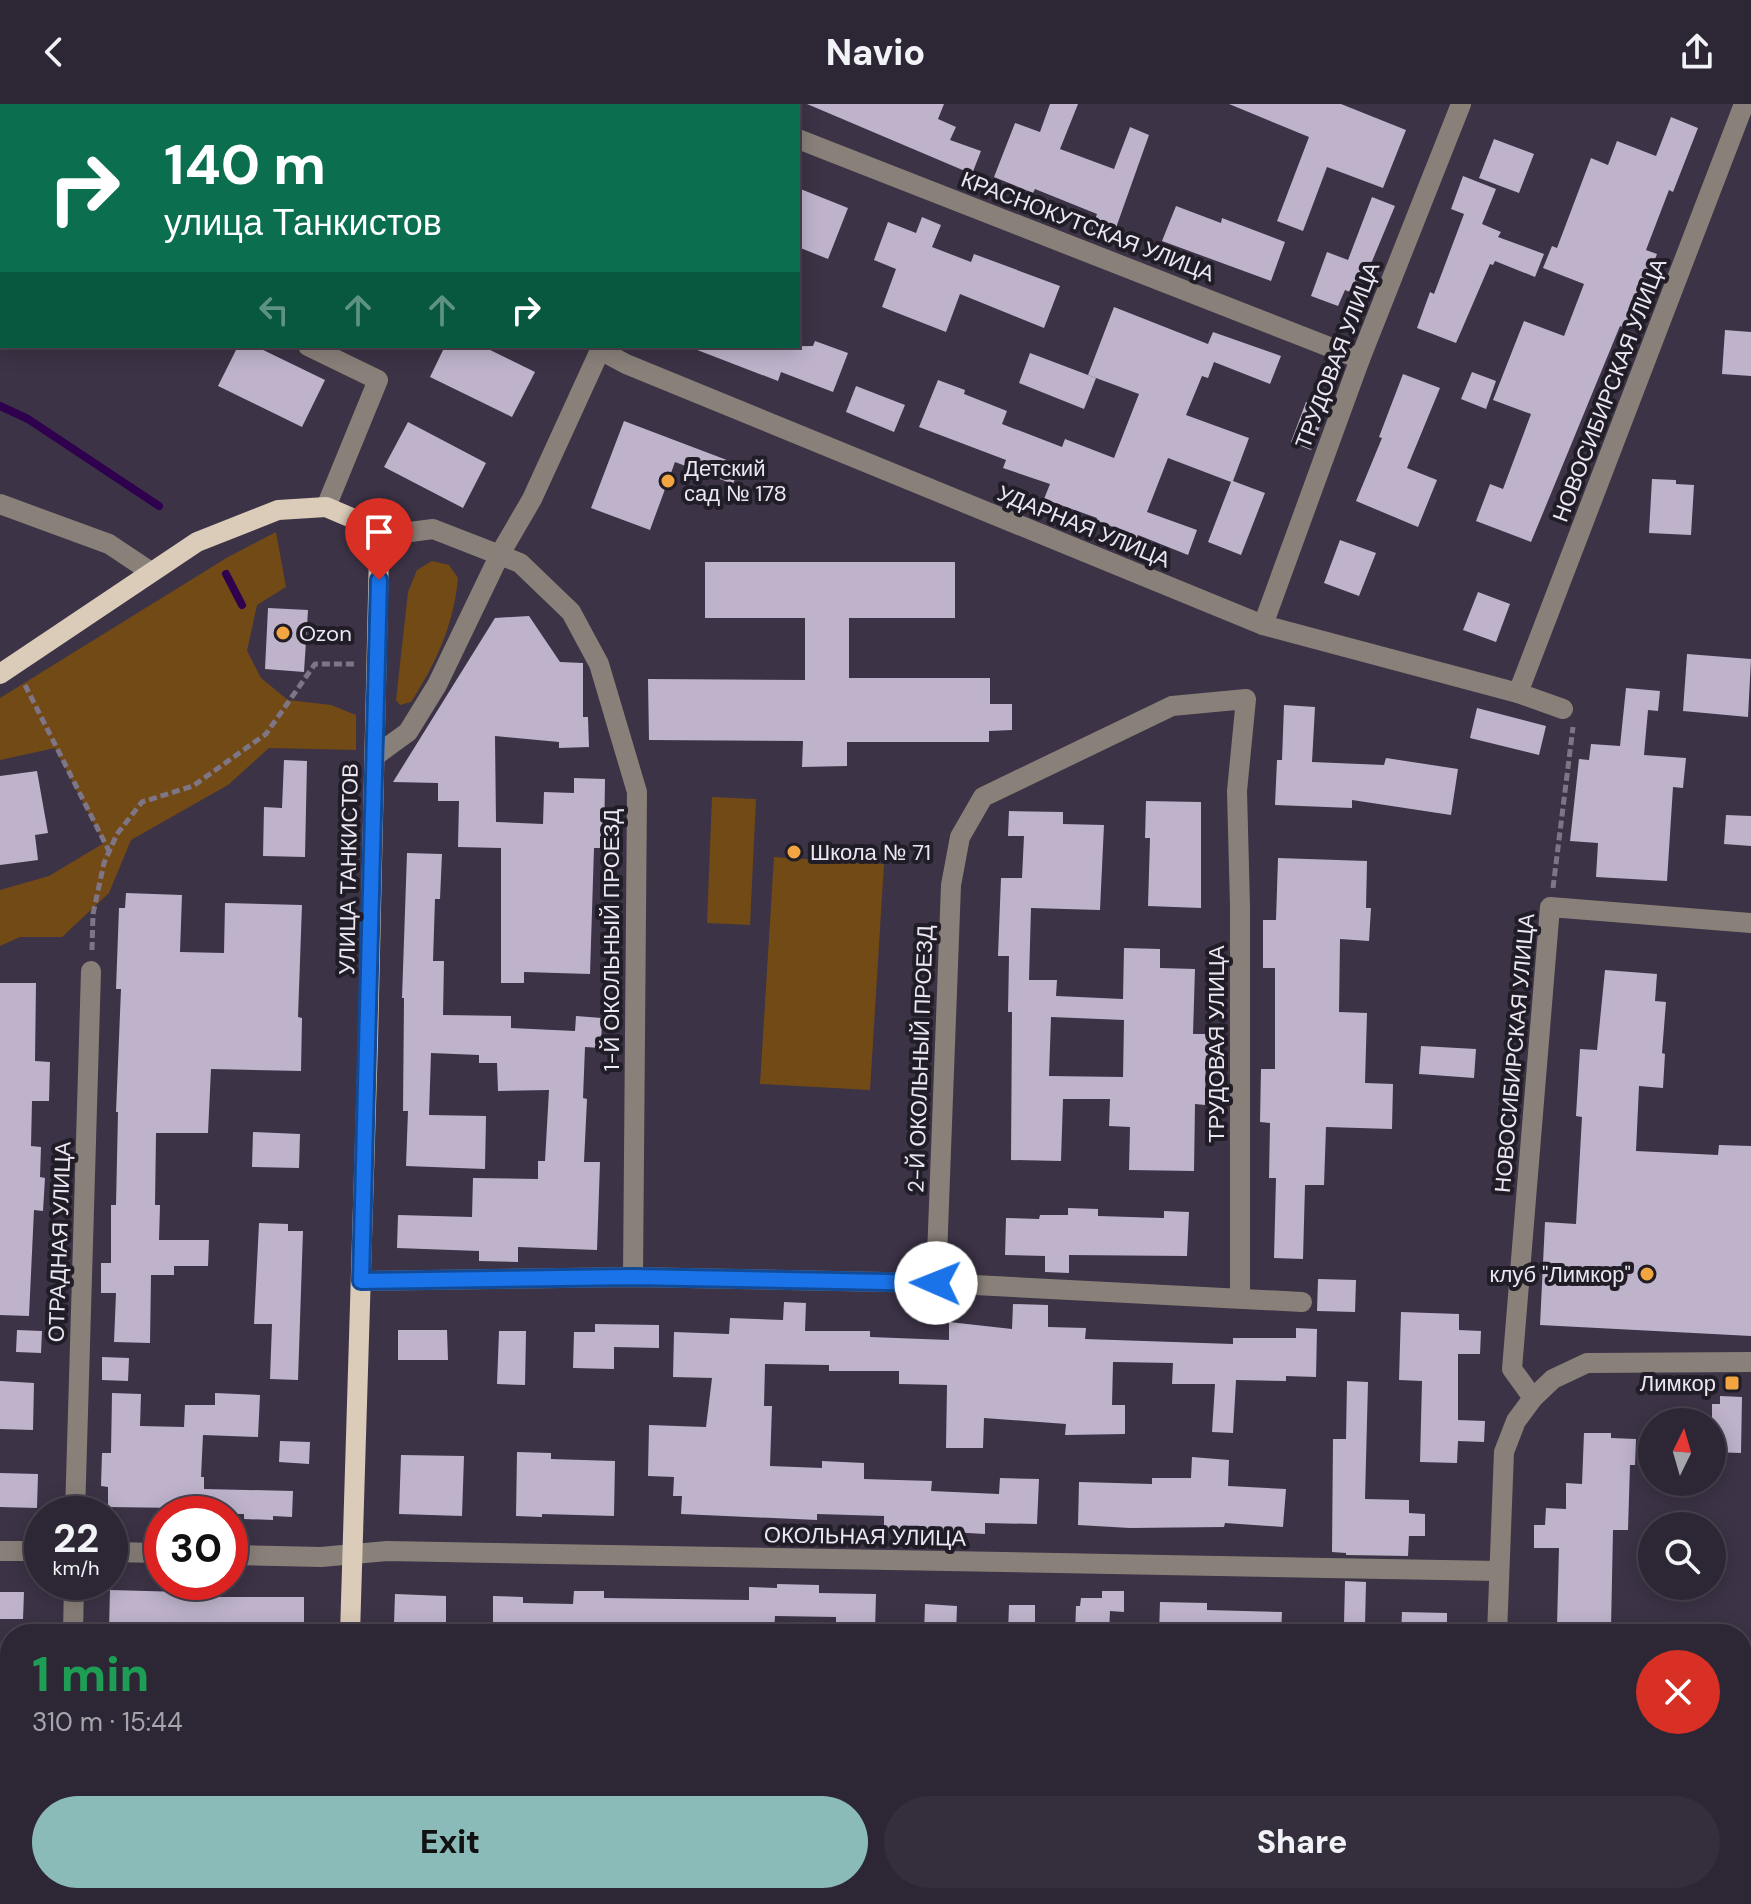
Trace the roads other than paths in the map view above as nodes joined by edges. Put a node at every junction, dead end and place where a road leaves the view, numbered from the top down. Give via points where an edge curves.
1 (1744, 104) edge
2 (1453, 106) edge
3 (800, 140) edge
4 (312, 348) edge
5 (601, 348) edge
6 (1360, 359) junction
7 (0, 504) edge
8 (326, 507) junction
9 (372, 537) junction
10 (500, 554) junction
11 (151, 572) junction
12 (1263, 625) junction
13 (8, 669) edge
14 (1518, 693) junction
15 (1563, 709) road end
16 (375, 756) junction
17 (960, 837) joint
18 (1751, 923) edge
19 (91, 971) road end
20 (633, 1277) junction
21 (361, 1281) junction
22 (936, 1283) junction
23 (1240, 1297) junction
24 (1302, 1302) dead end
25 (1751, 1362) edge
26 (1533, 1398) junction
27 (76, 1496) edge
28 (0, 1551) edge
29 (24, 1551) edge
30 (248, 1555) edge
31 (352, 1555) junction
32 (1499, 1571) junction
33 (74, 1600) edge
34 (73, 1624) edge
35 (350, 1624) edge
36 (1497, 1624) edge

1 - 14 street, НОВОСИБИРСКАЯ УЛИЦА
2 - 6 street, ТРУДОВАЯ УЛИЦА
3 - 6 street, КРАСНОКУТСКАЯ УЛИЦА
4 - 8 street via 378,380
5 - 10 street via 532,499
5 - 12 street, УДАРНАЯ УЛИЦА via 626,364
6 - 12 street, ТРУДОВАЯ УЛИЦА
7 - 11 street via 109,544
8 - 9 main road via 366,524
8 - 11 main road via 278,510 197,542
9 - 10 street, 1-Й ОКОЛЬНЫЙ ПРОЕЗД via 433,529
9 - 16 main road, УЛИЦА ТАНКИСТОВ via 379,552
10 - 16 street via 437,685 408,732
10 - 20 street, 1-Й ОКОЛЬНЫЙ ПРОЕЗД via 520,563 571,612 599,664 637,792
11 - 13 main road
12 - 14 street, УДАРНАЯ УЛИЦА
14 - 15 street, УДАРНАЯ УЛИЦА
16 - 21 main road, УЛИЦА ТАНКИСТОВ
17 - 22 street, 2-Й ОКОЛЬНЫЙ ПРОЕЗД via 951,885
17 - 23 street, ТРУДОВАЯ УЛИЦА via 983,797 1172,706 1246,699 1237,791
18 - 26 street, НОВОСИБИРСКАЯ УЛИЦА via 1550,907 1512,1369
19 - 27 street, ОТРАДНАЯ УЛИЦА
20 - 21 street
20 - 22 street
21 - 31 main road, УЛИЦА ТАНКИСТОВ
22 - 23 street
23 - 24 street
25 - 26 street via 1587,1363 1553,1379
26 - 32 street via 1516,1421 1504,1452
28 - 29 street
30 - 31 street, ОКОЛЬНАЯ УЛИЦА
31 - 32 street, ОКОЛЬНАЯ УЛИЦА via 387,1551
31 - 35 main road, УЛИЦА ТАНКИСТОВ
32 - 36 street
33 - 34 street

